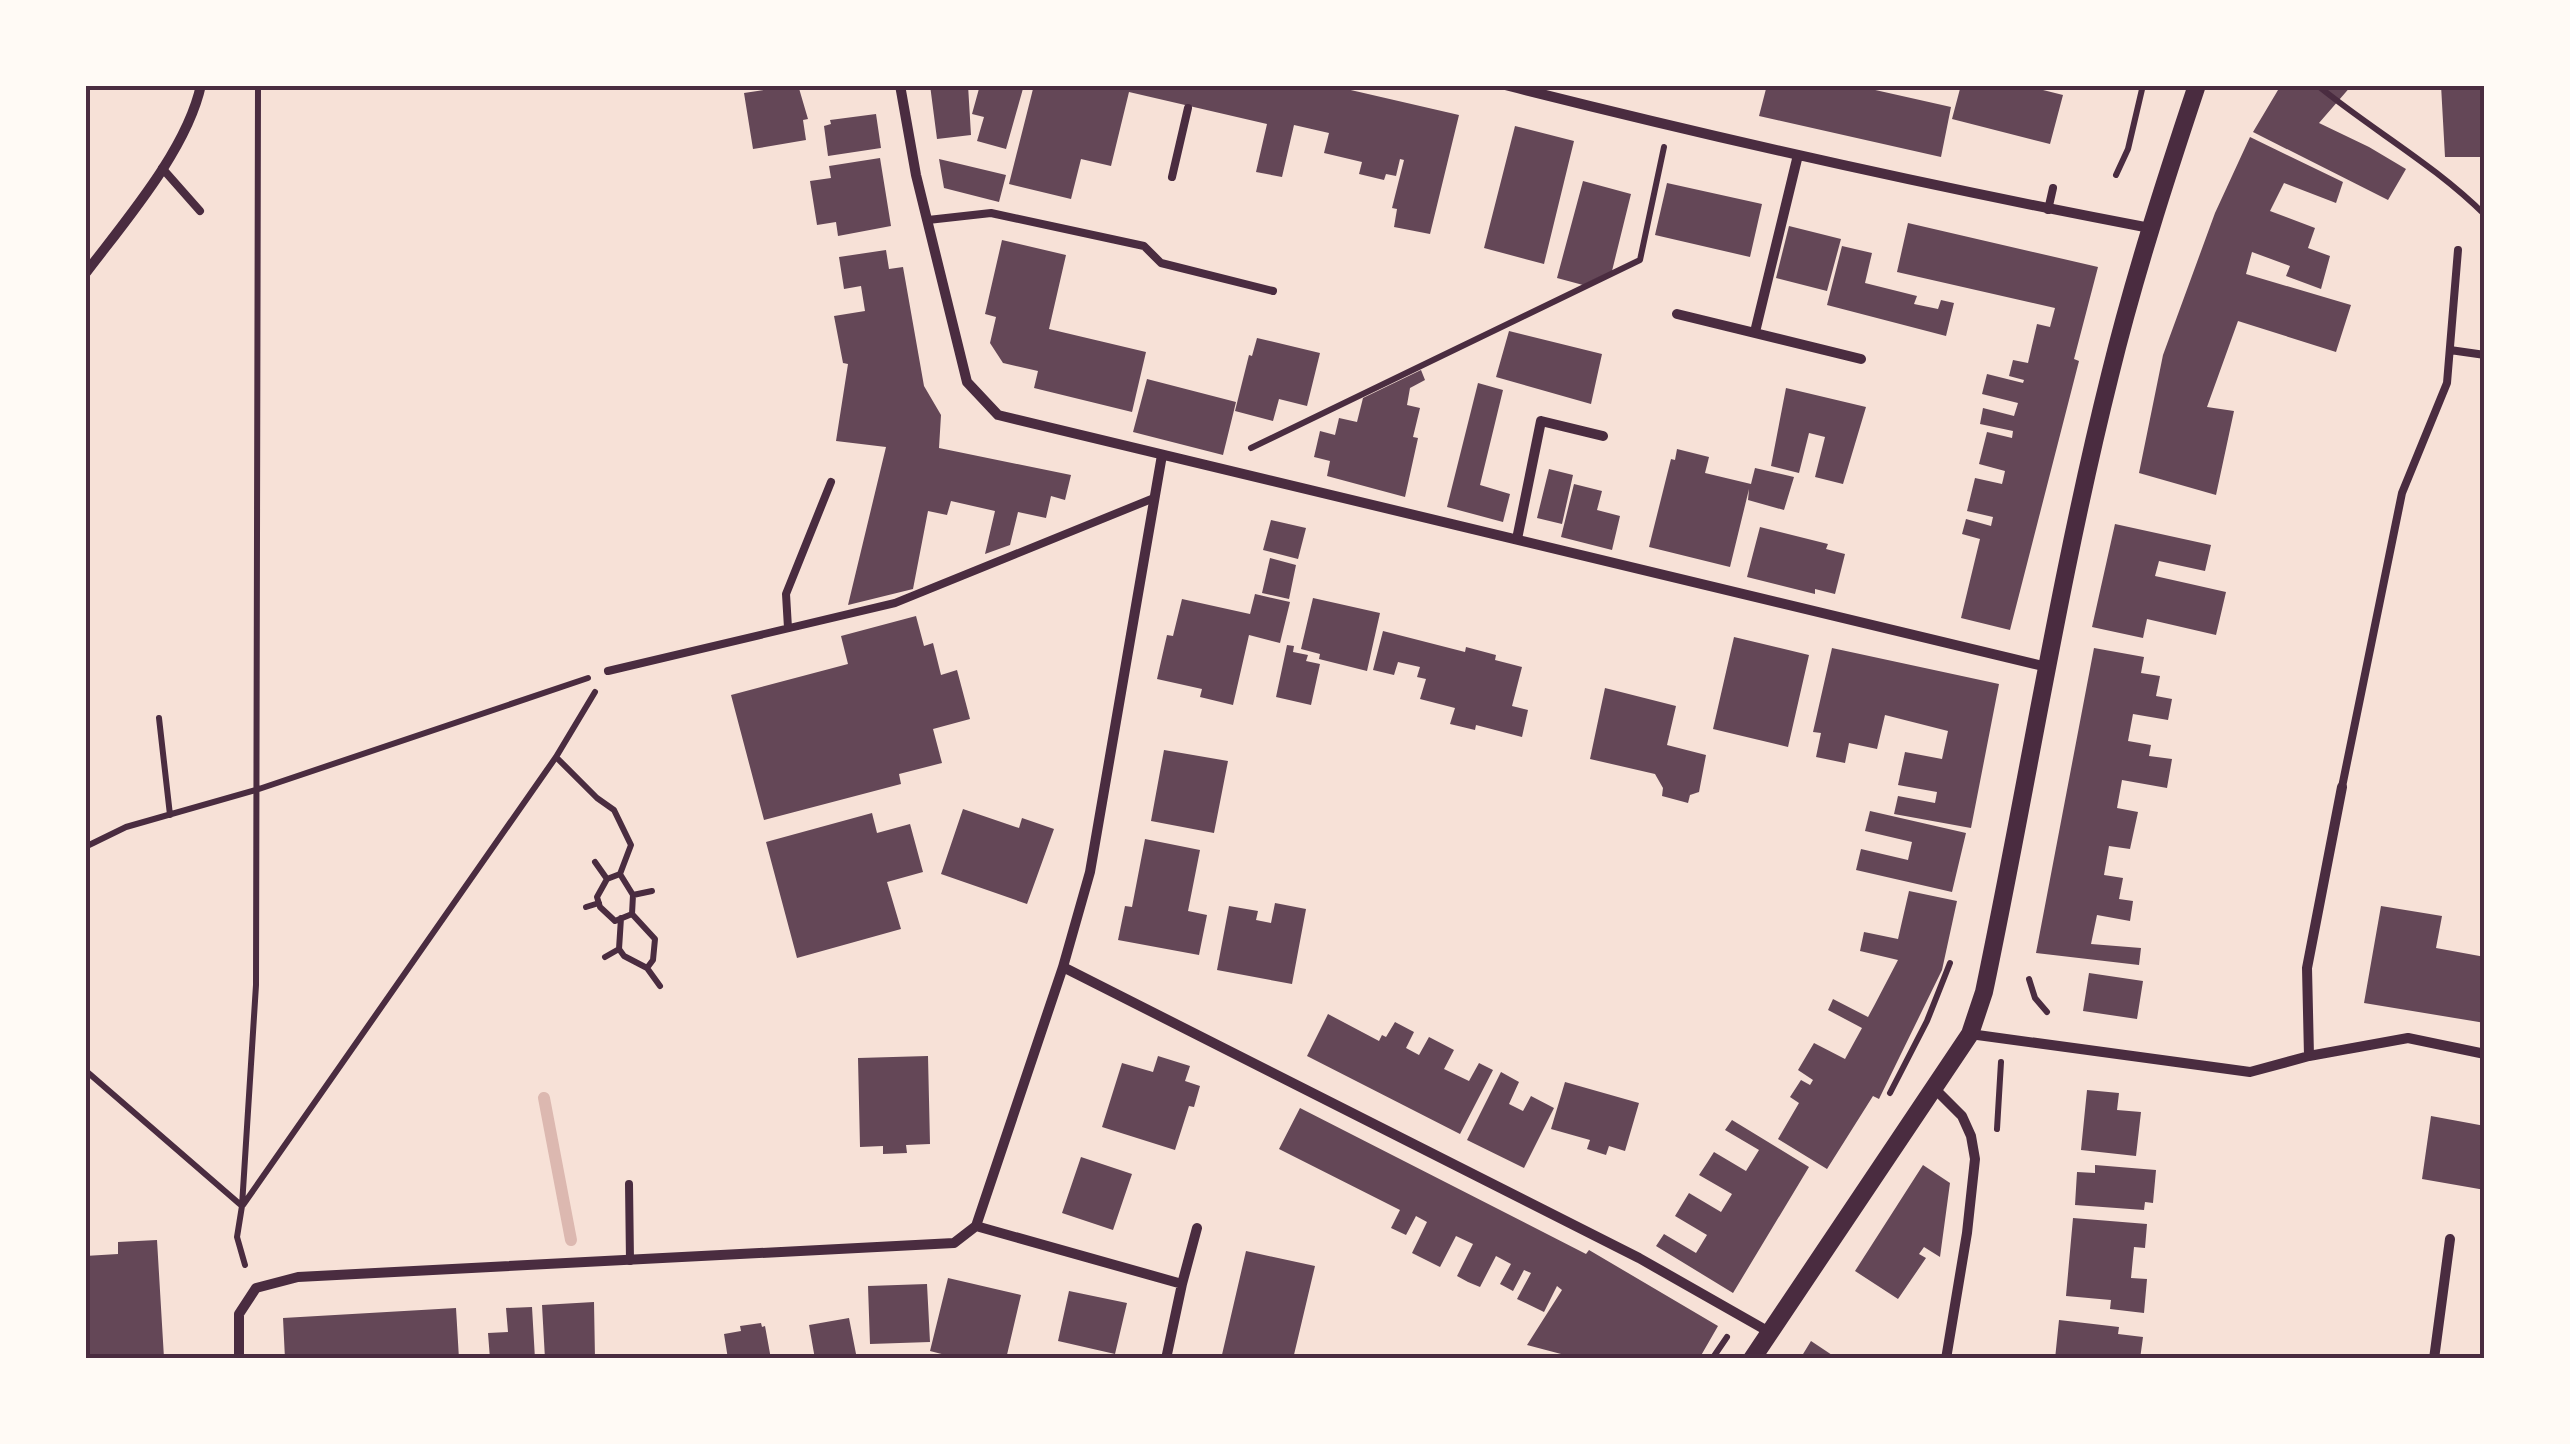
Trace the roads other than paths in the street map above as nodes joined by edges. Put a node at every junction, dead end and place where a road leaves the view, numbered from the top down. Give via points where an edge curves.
1 (201, 85) edge
2 (900, 85) edge
3 (1505, 85) edge
4 (2197, 85) edge
5 (1188, 108) dead end
6 (1798, 154) junction
7 (162, 168) junction
8 (1172, 177) dead end
9 (2053, 188) dead end
10 (200, 210) dead end
11 (2048, 210) junction
12 (928, 220) junction
13 (2150, 228) junction
14 (2458, 250) dead end
15 (85, 274) edge
16 (1273, 291) dead end
17 (1677, 314) dead end
18 (1755, 332) junction
19 (2450, 350) junction
20 (2485, 355) edge
21 (1861, 358) dead end
22 (1603, 436) dead end
23 (1162, 456) junction
24 (831, 482) dead end
25 (1154, 498) junction
26 (1517, 539) junction
27 (788, 628) junction
28 (2047, 668) junction
29 (608, 671) road end
30 (2342, 787) joint
31 (1063, 967) junction
32 (1970, 1034) junction
33 (2485, 1054) edge
34 (2308, 1056) junction
35 (1934, 1088) junction
36 (629, 1184) dead end
37 (976, 1226) junction
38 (1197, 1228) dead end
39 (2450, 1238) dead end
40 (630, 1261) junction
41 (1182, 1284) junction
42 (1771, 1333) junction
43 (239, 1359) edge
44 (1166, 1359) edge
45 (1752, 1359) edge
46 (1946, 1359) edge
47 (2434, 1359) edge

1 - 7 street
2 - 12 street
3 - 6 street
4 - 13 street
5 - 8 lane
6 - 11 street
6 - 18 street
7 - 10 lane
7 - 15 street
9 - 11 lane
11 - 13 street
12 - 16 lane via 991,213 1144,246 1161,263
12 - 23 street via 967,382 998,415
13 - 28 street via 2109,378
14 - 19 lane
17 - 18 street
18 - 21 street
19 - 20 lane
19 - 30 lane via 2447,384 2402,493
22 - 26 street via 1542,421
23 - 25 street
23 - 26 street
24 - 27 lane via 786,594
25 - 27 lane via 895,603
25 - 31 street via 1090,872
26 - 28 street
27 - 29 lane
28 - 32 street via 1984,992
30 - 34 street via 2307,968
31 - 37 street
31 - 42 street via 1639,1258
32 - 34 street via 2250,1072
32 - 35 street
33 - 34 street via 2408,1038
35 - 42 street
35 - 46 street via 1962,1116 1974,1152
36 - 40 lane
37 - 40 street via 954,1243
37 - 41 street
38 - 41 street
39 - 47 street
40 - 43 street via 298,1277 256,1288 239,1314
41 - 44 street
42 - 45 street

